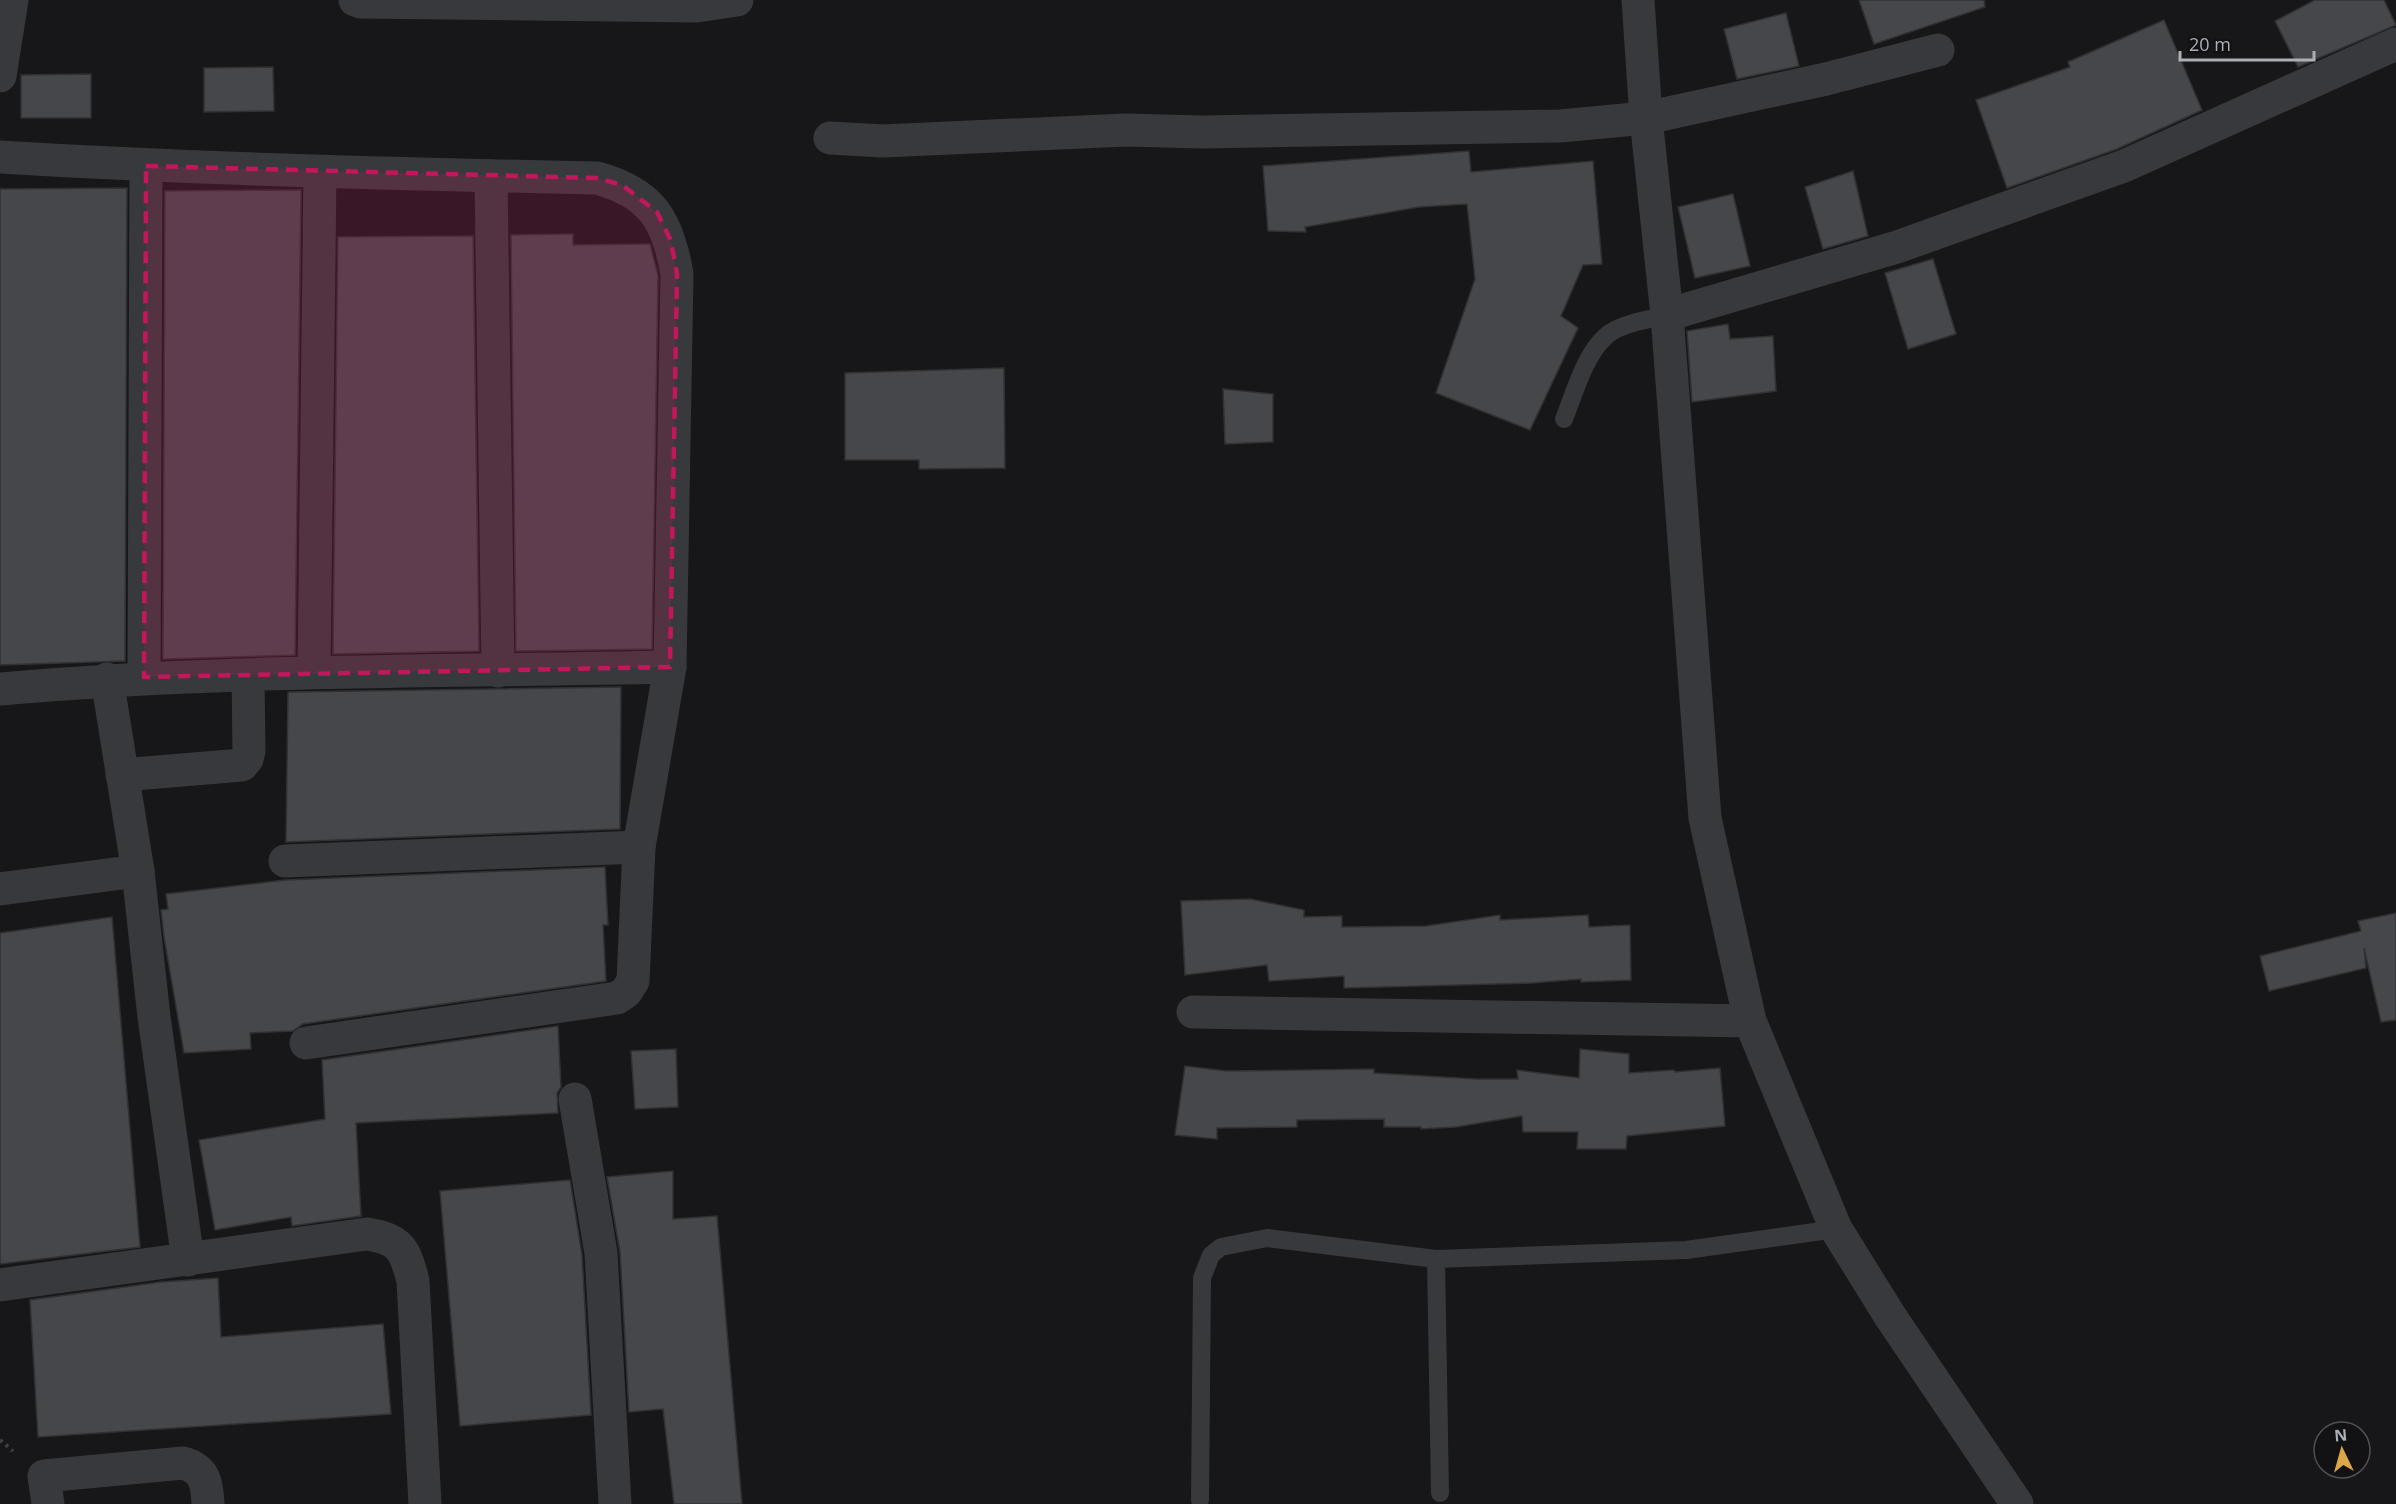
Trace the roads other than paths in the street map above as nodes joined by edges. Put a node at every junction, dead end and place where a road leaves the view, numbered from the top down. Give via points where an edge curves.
1 (12, 0) edge
2 (355, 0) edge
3 (737, 0) edge
4 (1638, 0) edge
5 (2396, 44) edge
6 (1938, 50) dead end
7 (0, 76) edge
8 (1646, 118) junction
9 (830, 138) dead end
10 (0, 157) edge
11 (146, 166) junction
12 (321, 172) junction
13 (491, 176) junction
14 (1667, 315) junction
15 (1564, 419) dead end
16 (670, 667) junction
17 (498, 671) junction
18 (314, 672) junction
19 (248, 675) junction
20 (144, 677) junction
21 (107, 679) junction
22 (0, 689) edge
23 (122, 776) junction
24 (639, 847) junction
25 (285, 861) dead end
26 (138, 871) junction
27 (0, 889) edge
28 (1193, 1012) dead end
29 (1750, 1021) junction
30 (306, 1043) dead end
31 (575, 1099) dead end
32 (1836, 1229) junction
33 (1436, 1259) junction
34 (188, 1260) junction
35 (0, 1286) edge
36 (1440, 1493) dead end
37 (1200, 1500) dead end
38 (48, 1504) edge
39 (208, 1504) edge
40 (425, 1504) edge
41 (615, 1504) edge
42 (2017, 1504) edge

1 - 7 street
2 - 3 street via 697,6
4 - 8 street
5 - 14 street via 2124,166 1897,247
6 - 8 street
8 - 9 street via 1548,127 1126,130 883,141
8 - 14 street
10 - 11 street
11 - 12 street
11 - 20 street
12 - 13 street
12 - 18 street
13 - 16 street via 597,178 622,185 657,212 671,241 677,274
13 - 17 street
14 - 15 lane via 1606,335 1589,359
14 - 29 street via 1705,818
16 - 17 street
16 - 24 street
17 - 18 street
18 - 19 street
19 - 20 street
19 - 23 street via 249,751 242,765
20 - 21 street
21 - 22 street
21 - 23 street
23 - 26 street
24 - 25 street
24 - 30 street via 633,981 617,998
26 - 27 street
26 - 34 street
28 - 29 street
29 - 32 street
31 - 41 street via 601,1253
32 - 33 lane via 1686,1250
32 - 42 street
33 - 36 lane
33 - 37 lane via 1267,1238 1221,1246 1211,1255 1202,1278
34 - 35 street
34 - 40 street via 367,1234 386,1237 399,1246 413,1281
38 - 39 street via 44,1476 183,1463 195,1466 203,1475

